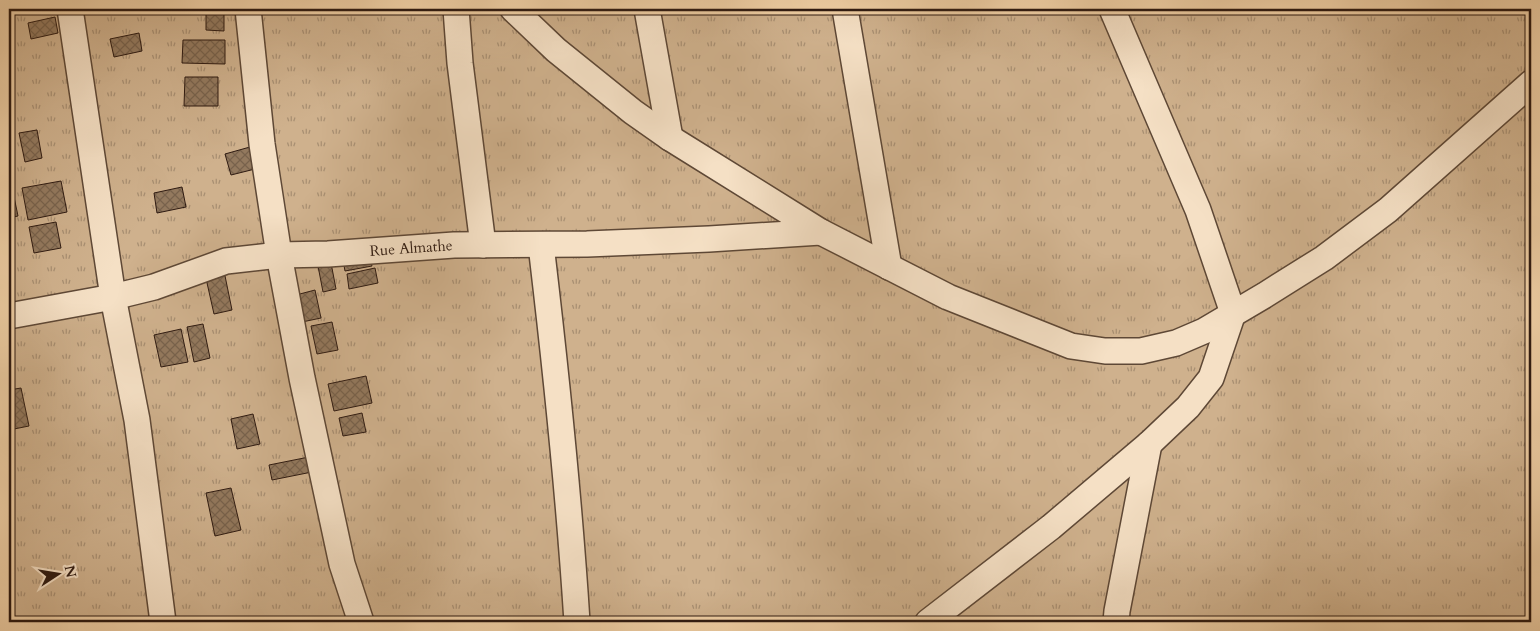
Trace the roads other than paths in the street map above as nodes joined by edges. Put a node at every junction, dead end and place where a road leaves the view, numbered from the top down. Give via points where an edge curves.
1 (70, 9) edge
2 (248, 9) edge
3 (456, 9) edge
4 (513, 9) edge
5 (647, 9) edge
6 (845, 9) edge
7 (1112, 9) edge
8 (1531, 83) edge
9 (670, 138) junction
10 (821, 232) junction
11 (483, 245) junction
12 (541, 245) junction
13 (280, 254) junction
14 (890, 267) junction
15 (113, 297) junction
16 (1233, 313) junction
17 (9, 316) edge
18 (1149, 444) junction
19 (163, 622) edge
20 (360, 622) edge
21 (577, 622) edge
22 (928, 622) edge
23 (1116, 622) edge

1 - 15 street
2 - 13 street via 262,144
3 - 11 street
4 - 9 street via 556,50
5 - 9 street
6 - 14 street
7 - 16 street via 1198,210
8 - 16 street via 1388,210 1324,258
9 - 10 street
10 - 12 street, Rue Almathe
10 - 14 street
11 - 12 street, Rue Almathe
11 - 13 street, Rue Almathe
12 - 21 street
13 - 15 street, Rue Almathe via 226,261 154,287
13 - 20 street via 302,378 340,554
14 - 16 street via 948,297 1071,346 1105,351 1141,351 1176,343
15 - 17 street, Rue Almathe
15 - 19 street via 137,420
16 - 18 street via 1211,378 1188,407
18 - 22 street
18 - 23 street

